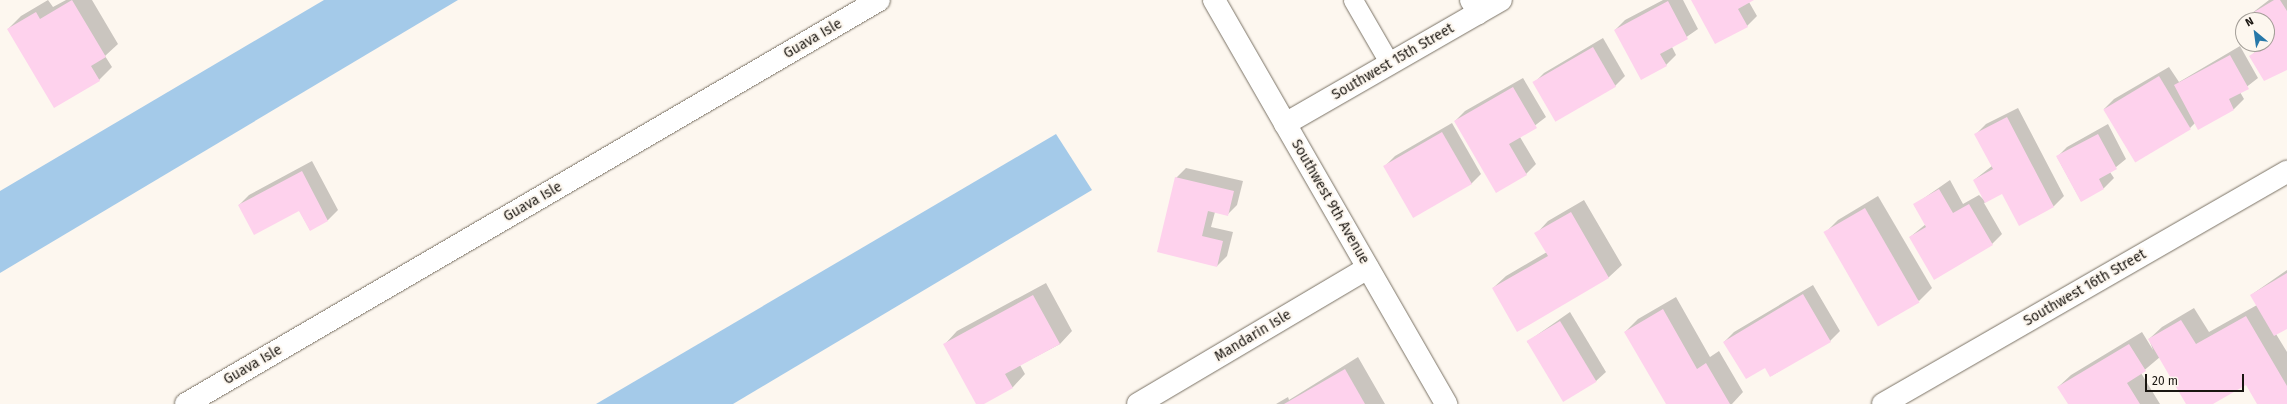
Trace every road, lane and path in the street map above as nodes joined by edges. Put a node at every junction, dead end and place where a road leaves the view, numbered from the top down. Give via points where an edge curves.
1 (880, 0) edge
2 (1214, 0) edge
3 (1353, 0) edge
4 (1501, 0) edge
5 (1473, 7) edge
6 (1390, 64) junction
7 (1285, 124) junction
8 (2287, 172) edge
9 (1368, 268) junction
10 (186, 404) edge
11 (1138, 404) edge
12 (1446, 404) edge
13 (1883, 404) edge

1 - 10 street, Guava Isle
2 - 7 street, Southwest 9th Avenue
3 - 6 lane
4 - 5 street, Southwest 15th Street
5 - 6 street, Southwest 15th Street
6 - 7 street, Southwest 15th Street
7 - 9 street, Southwest 9th Avenue
8 - 13 street, Southwest 16th Street
9 - 11 street, Mandarin Isle
9 - 12 street, Southwest 9th Avenue

